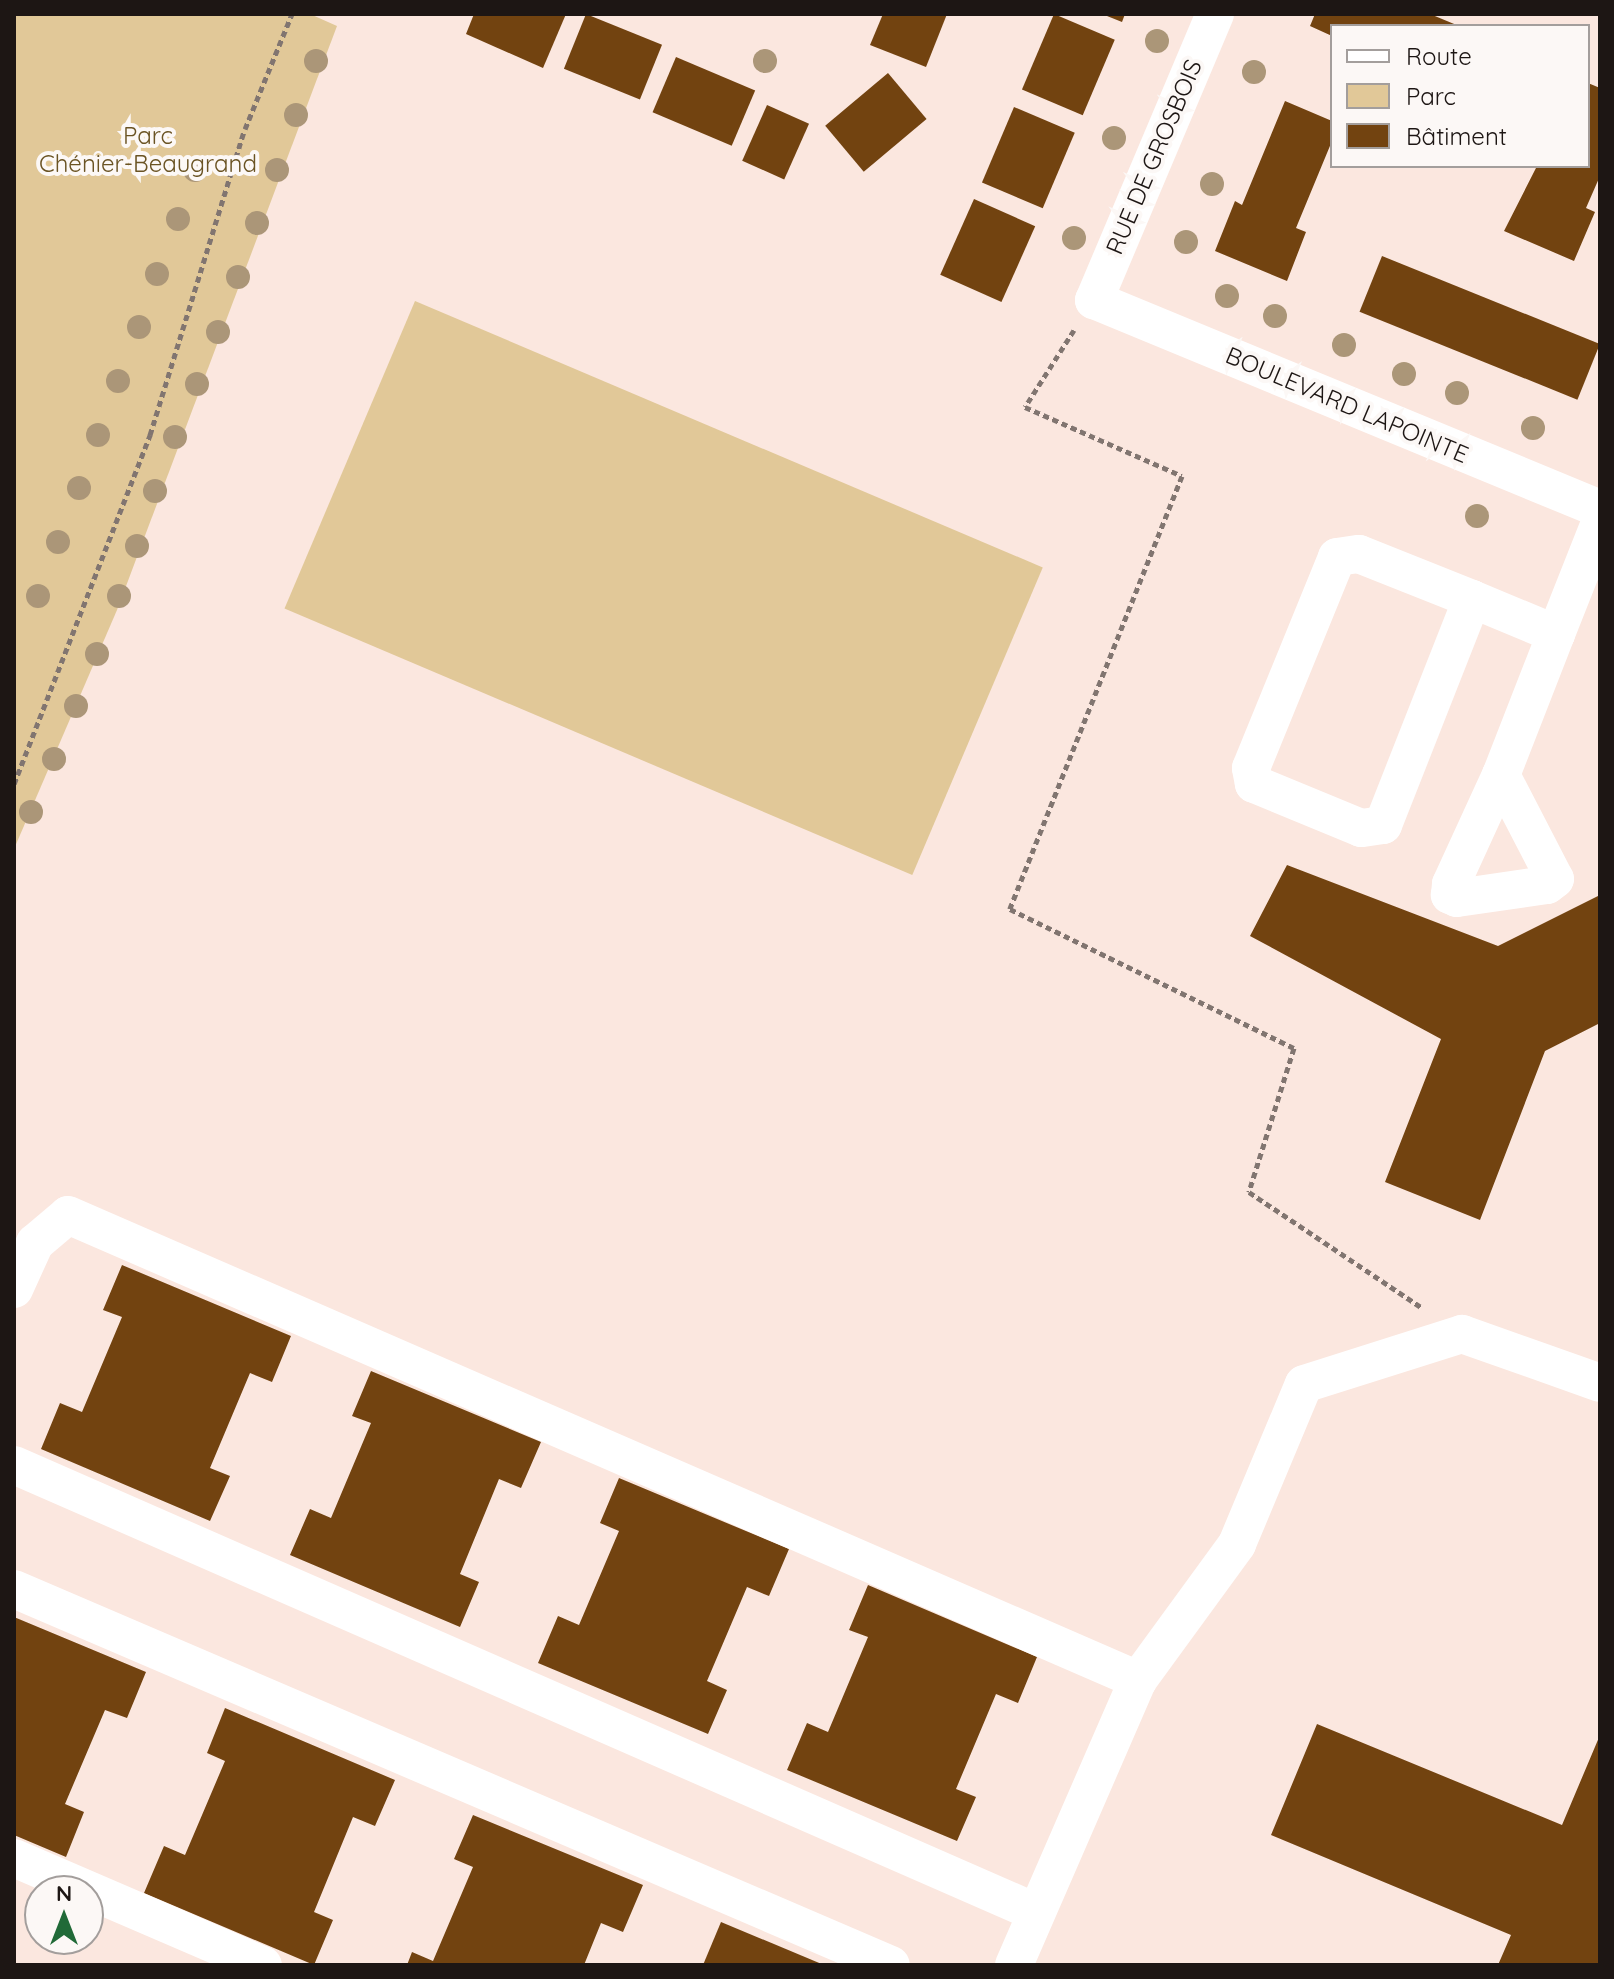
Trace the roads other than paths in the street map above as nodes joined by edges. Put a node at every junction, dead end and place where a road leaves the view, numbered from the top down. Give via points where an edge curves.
1 (1215, 14) edge
2 (1094, 300) joint
3 (1600, 509) edge
4 (1600, 523) edge
5 (1472, 599) junction
6 (1556, 634) junction
7 (1501, 775) dead end
8 (14, 1289) edge
9 (1600, 1383) edge
10 (14, 1465) edge
11 (14, 1589) edge
12 (1138, 1680) junction
13 (14, 1858) edge
14 (1035, 1912) junction
15 (263, 1965) edge
16 (891, 1965) edge
17 (1014, 1965) edge

1 - 2 street, RUE DE GROSBOIS
2 - 3 street, BOULEVARD LAPOINTE
4 - 6 street
5 - 5 street via 1359,554 1337,557 1251,768 1254,784 1361,828 1383,825
5 - 6 street
6 - 7 street
8 - 12 street via 35,1243 68,1215
9 - 12 street via 1462,1334 1304,1384 1237,1544
10 - 14 street
11 - 16 street
12 - 14 street
13 - 15 street
14 - 17 street

